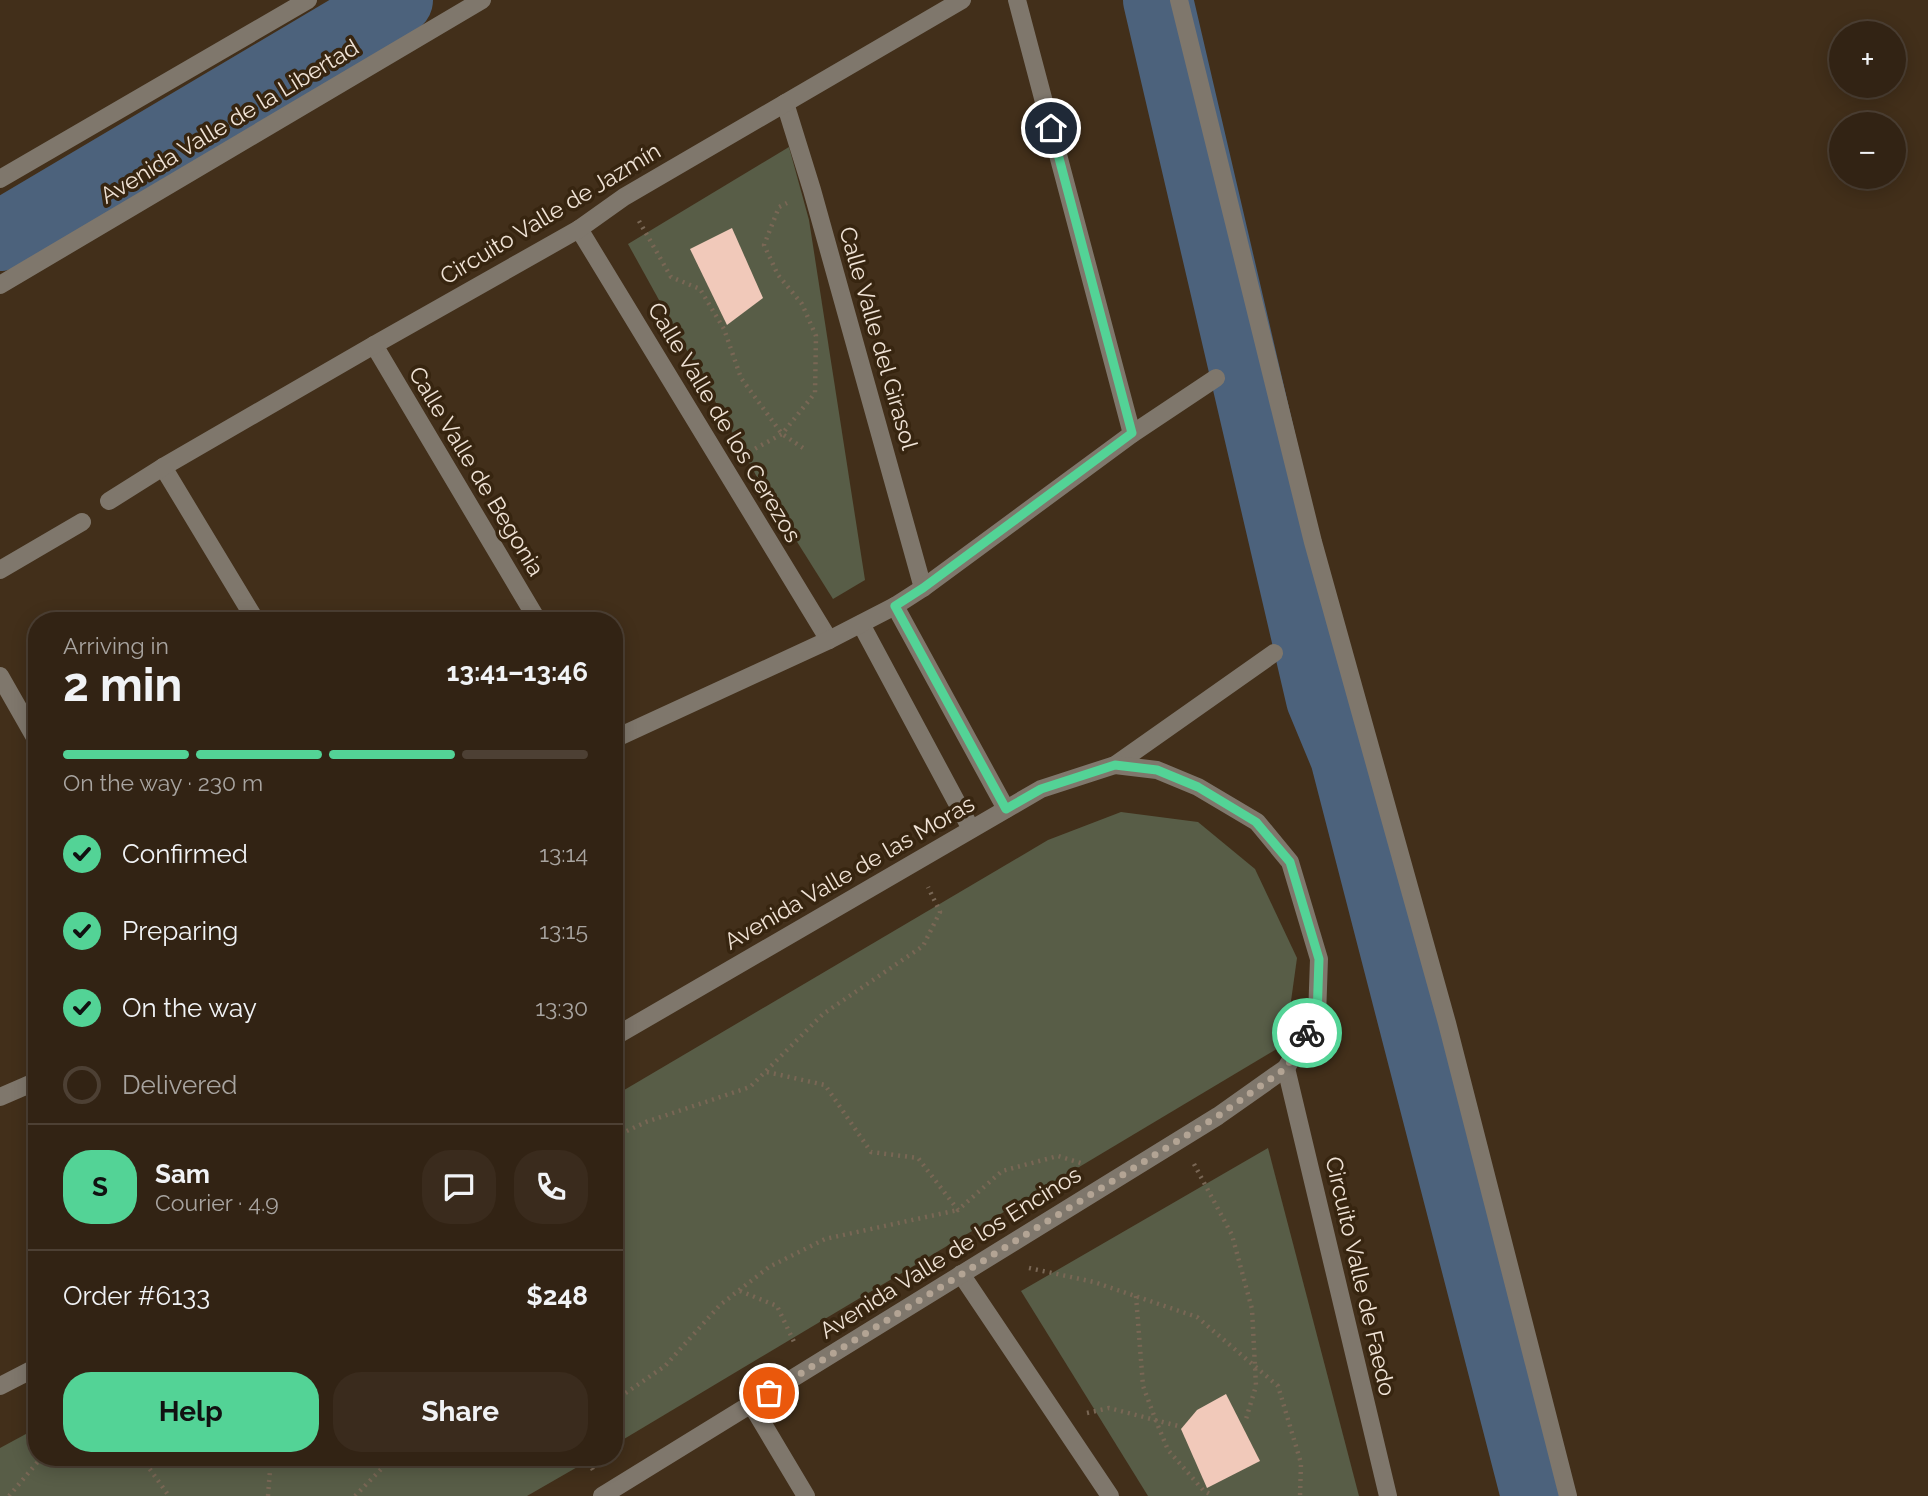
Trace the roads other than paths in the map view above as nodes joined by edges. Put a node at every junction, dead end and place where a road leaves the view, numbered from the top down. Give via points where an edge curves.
1 (308, 0) edge
2 (482, 0) edge
3 (962, 0) edge
4 (1017, 0) edge
5 (1179, 0) edge
6 (785, 103) junction
7 (0, 179) edge
8 (579, 229) junction
9 (0, 285) edge
10 (374, 345) junction
11 (1216, 378) dead end
12 (1132, 433) junction
13 (163, 467) junction
14 (109, 501) dead end
15 (82, 522) dead end
16 (0, 570) edge
17 (923, 588) junction
18 (895, 606) junction
19 (251, 612) edge
20 (533, 612) edge
21 (861, 624) junction
22 (829, 640) junction
23 (1274, 653) dead end
24 (0, 676) edge
25 (28, 725) edge
26 (623, 735) edge
27 (1115, 765) junction
28 (1006, 809) junction
29 (971, 829) junction
30 (623, 1032) edge
31 (1286, 1068) junction
32 (28, 1085) edge
33 (0, 1097) edge
34 (961, 1274) junction
35 (28, 1372) edge
36 (0, 1386) edge
37 (751, 1404) junction
38 (602, 1496) edge
39 (806, 1496) edge
40 (1110, 1496) edge
41 (1388, 1496) edge
42 (1568, 1496) edge

1 - 7 street
2 - 9 street, Avenida Valle de la Libertad
3 - 6 street, Circuito Valle de Jazmín
4 - 12 street
5 - 42 street via 1313,542 1447,1023
6 - 8 street, Circuito Valle de Jazmín via 624,197
6 - 17 street, Calle Valle del Girasol
8 - 10 street, Circuito Valle de Jazmín
8 - 22 street, Calle Valle de los Cerezos
10 - 13 street, Circuito Valle de Jazmín
10 - 20 street, Calle Valle de Begonia
11 - 12 street
12 - 17 street
13 - 14 street, Circuito Valle de Jazmín
13 - 19 street
15 - 16 street
17 - 18 street
18 - 21 street
18 - 28 street
21 - 22 street
21 - 29 street
22 - 26 street
23 - 27 street, Avenida Valle de las Moras
24 - 25 street
27 - 28 street, Avenida Valle de las Moras via 1041,789
27 - 31 street, Avenida Valle de las Moras via 1157,770 1198,787 1256,822 1290,862 1319,959 1317,1017
28 - 29 street, Avenida Valle de las Moras
29 - 30 street, Avenida Valle de las Moras
31 - 34 street, Avenida Valle de los Encinos via 1218,1116
31 - 41 street, Circuito Valle de Faedo
32 - 33 street
34 - 37 street, Avenida Valle de los Encinos
34 - 40 street
35 - 36 street
37 - 38 street, Avenida Valle de los Encinos
37 - 39 street

